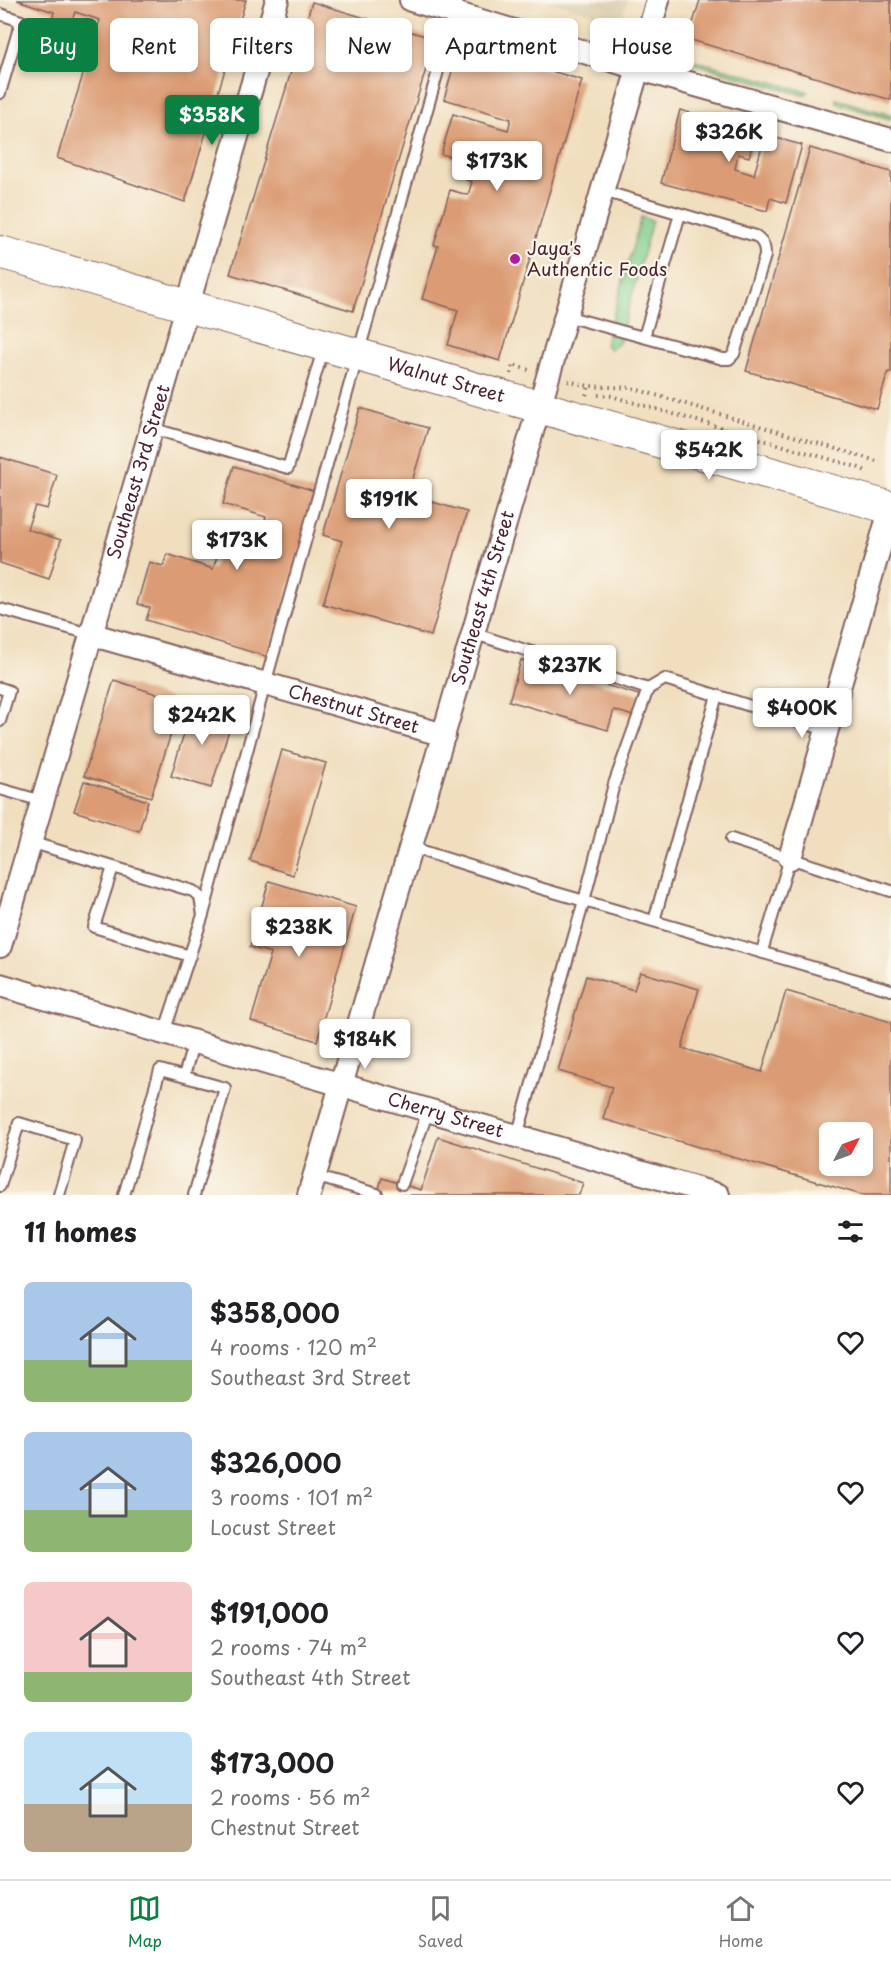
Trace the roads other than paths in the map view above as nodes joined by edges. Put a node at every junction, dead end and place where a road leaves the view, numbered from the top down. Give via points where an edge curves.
1 (277, 0) edge
2 (411, 0) edge
3 (658, 0) edge
4 (456, 6) edge
5 (0, 14) edge
6 (653, 18) edge
7 (590, 52) edge
8 (638, 72) edge
9 (650, 72) edge
10 (2, 79) edge
11 (0, 93) edge
12 (891, 140) edge
13 (603, 191) junction
14 (680, 214) junction
15 (0, 252) edge
16 (187, 304) junction
17 (566, 316) junction
18 (644, 337) junction
19 (324, 345) junction
20 (357, 354) junction
21 (540, 406) junction
22 (151, 428) junction
23 (891, 508) edge
24 (0, 609) edge
25 (472, 633) junction
26 (90, 634) junction
27 (265, 684) junction
28 (0, 688) edge
29 (648, 689) junction
30 (717, 695) junction
31 (0, 721) edge
32 (826, 730) junction
33 (444, 735) junction
34 (0, 789) edge
35 (42, 801) junction
36 (731, 839) dead end
37 (30, 842) junction
38 (410, 847) junction
39 (790, 858) junction
40 (113, 867) junction
41 (891, 891) edge
42 (584, 901) junction
43 (203, 915) junction
44 (654, 921) junction
45 (0, 946) edge
46 (762, 951) junction
47 (190, 956) junction
48 (0, 984) edge
49 (891, 990) edge
50 (164, 1032) junction
51 (194, 1041) junction
52 (184, 1076) junction
53 (341, 1084) junction
54 (428, 1111) junction
55 (518, 1136) junction
56 (402, 1184) dead end
57 (0, 1186) edge
58 (311, 1186) edge
59 (377, 1194) edge
60 (59, 1195) edge
61 (124, 1195) edge
62 (194, 1195) edge
63 (718, 1195) edge

1 - 16 street, Southeast 3rd Street
2 - 4 street
3 - 6 street, Southeast 4th Street
4 - 7 street
4 - 20 lane
5 - 10 lane via 21,21
8 - 13 street, Southeast 4th Street
9 - 12 street
10 - 11 lane
13 - 14 lane
13 - 17 street, Southeast 4th Street
14 - 18 lane
14 - 18 lane via 756,236 763,241 765,256 734,354 729,359
15 - 16 main road, Walnut Street
16 - 19 main road, Walnut Street
16 - 22 street, Southeast 3rd Street
17 - 18 lane
17 - 21 street, Southeast 4th Street
19 - 20 main road, Walnut Street
19 - 22 lane via 288,468
20 - 21 main road, Walnut Street
20 - 27 lane
21 - 23 main road, Walnut Street
21 - 25 street, Southeast 4th Street
22 - 26 street, Southeast 3rd Street
23 - 32 street
24 - 26 lane
25 - 29 lane
25 - 33 street, Southeast 4th Street
26 - 27 street, Chestnut Street
26 - 35 street, Southeast 3rd Street
27 - 33 street, Chestnut Street
27 - 43 lane
28 - 31 lane via 9,691
29 - 30 lane via 664,679
29 - 42 lane via 614,784
30 - 32 lane
30 - 44 lane
32 - 39 street
33 - 38 street, Southeast 4th Street
34 - 35 lane
35 - 37 street, Southeast 3rd Street
36 - 39 lane
37 - 40 lane
37 - 45 street, Southeast 3rd Street
38 - 42 lane
38 - 53 street, Southeast 4th Street
39 - 41 lane
39 - 46 lane
40 - 43 lane via 193,891 200,897
40 - 47 lane via 94,927
42 - 44 lane
42 - 55 lane
43 - 47 lane
44 - 46 lane
46 - 49 lane
47 - 50 lane
48 - 50 street, Cherry Street
50 - 51 street, Cherry Street
51 - 52 lane
51 - 53 street, Cherry Street
52 - 61 lane via 160,1070
52 - 62 lane via 225,1088
53 - 54 street, Cherry Street
53 - 58 street, Southeast 4th Street
54 - 55 street, Cherry Street
54 - 56 lane
55 - 63 street, Cherry Street
57 - 60 lane via 19,1123 75,1140
58 - 59 lane

